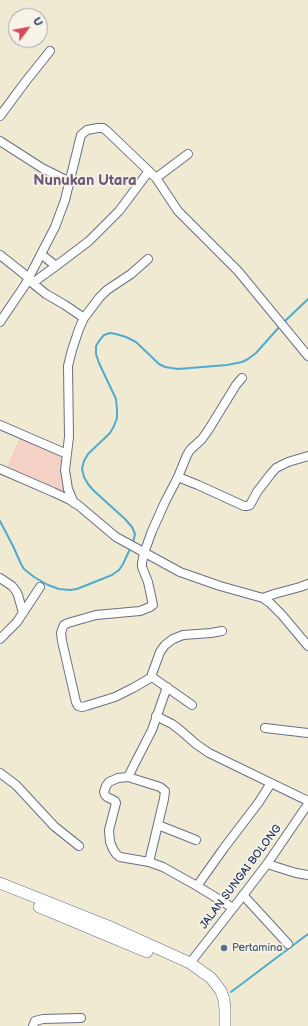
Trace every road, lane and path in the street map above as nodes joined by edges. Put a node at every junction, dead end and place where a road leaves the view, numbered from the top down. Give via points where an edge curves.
1 (50, 51) dead end
2 (0, 116) edge
3 (0, 141) edge
4 (188, 154) dead end
5 (149, 171) junction
6 (156, 178) junction
7 (70, 182) junction
8 (42, 254) junction
9 (0, 255) edge
10 (148, 259) dead end
11 (56, 266) junction
12 (29, 281) junction
13 (84, 318) junction
14 (0, 322) edge
15 (308, 356) edge
16 (242, 378) dead end
17 (0, 425) edge
18 (67, 454) junction
19 (308, 456) edge
20 (0, 469) edge
21 (178, 477) junction
22 (75, 503) junction
23 (141, 551) junction
24 (0, 578) edge
25 (308, 584) edge
26 (40, 587) dead end
27 (263, 598) junction
28 (23, 613) junction
29 (222, 631) dead end
30 (0, 639) edge
31 (308, 646) edge
32 (152, 677) junction
33 (167, 687) junction
34 (192, 705) dead end
35 (156, 716) junction
36 (264, 728) dead end
37 (308, 733) edge
38 (0, 773) edge
39 (128, 777) junction
40 (271, 783) junction
41 (308, 802) edge
42 (158, 825) junction
43 (196, 840) dead end
44 (79, 846) dead end
45 (149, 862) junction
46 (267, 864) junction
47 (308, 875) edge
48 (0, 883) edge
49 (197, 886) junction
50 (0, 890) edge
51 (243, 895) junction
52 (232, 908) junction
53 (106, 930) junction
54 (288, 944) dead end
55 (190, 963) junction
56 (81, 1018) dead end
57 (33, 1026) edge
58 (219, 1026) edge
59 (225, 1026) edge

1 - 2 street
3 - 7 street via 42,168
4 - 6 street
5 - 6 street
5 - 7 street via 107,131 103,128 93,128 81,135
5 - 11 street via 111,220 84,246
6 - 15 street via 178,211 238,271
7 - 8 street via 59,216
8 - 11 street
8 - 12 street
9 - 12 street
10 - 13 street via 107,290
11 - 12 street
12 - 13 street
12 - 14 street
13 - 18 street via 68,366
16 - 21 street via 206,434 187,455
17 - 18 street
18 - 22 street via 66,482
19 - 21 street via 276,468 247,506
20 - 22 street
21 - 23 street
22 - 23 street via 116,537
23 - 27 street via 187,574
23 - 32 street via 142,567 148,582 152,606 140,611 96,615 64,624 61,634 78,706 115,697
24 - 28 street via 16,591
25 - 27 street
26 - 28 street
27 - 31 street via 282,615
28 - 30 street
29 - 32 street via 183,635 173,639 160,652
32 - 33 street
33 - 34 street
33 - 35 street
35 - 39 street via 152,730
35 - 40 street via 176,727 209,752
36 - 37 street
38 - 44 street via 16,785 54,826
39 - 42 street via 165,791
39 - 45 street via 109,782 104,792 116,803 109,835 113,849 120,857
40 - 41 street
40 - 49 street
41 - 46 street, JALAN SUNGAI BOLONG
42 - 43 street
42 - 45 street
45 - 49 street
46 - 47 street
46 - 51 street, JALAN SUNGAI BOLONG
48 - 53 main road
49 - 52 street
50 - 53 main road
51 - 52 street, JALAN SUNGAI BOLONG
51 - 54 street
52 - 55 street, JALAN SUNGAI BOLONG
53 - 55 main road
53 - 58 main road via 182,966 208,983 219,1004
55 - 59 main road via 211,978 221,992 224,1000
56 - 57 street via 35,1020

